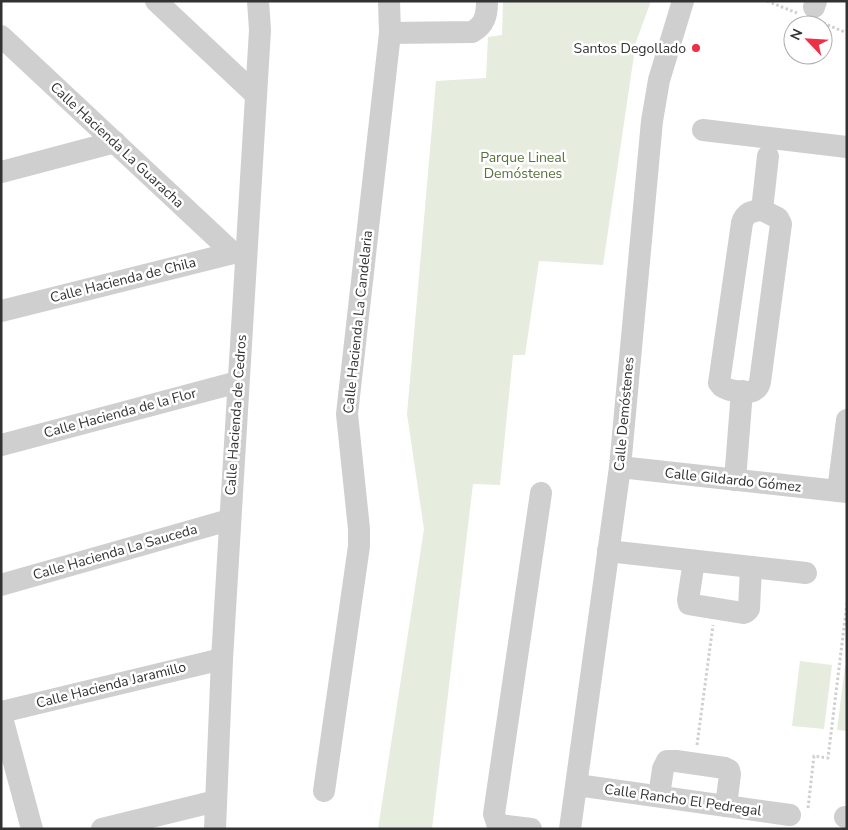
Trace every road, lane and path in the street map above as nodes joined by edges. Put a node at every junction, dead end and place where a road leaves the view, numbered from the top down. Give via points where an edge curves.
1 (156, 1) edge
2 (258, 1) edge
3 (389, 1) edge
4 (487, 1) edge
5 (682, 1) edge
6 (390, 33) junction
7 (1, 36) edge
8 (256, 94) junction
9 (703, 130) dead end
10 (115, 142) junction
11 (847, 147) edge
12 (768, 156) dead end
13 (1, 172) edge
14 (762, 210) junction
15 (239, 254) junction
16 (1, 311) edge
17 (238, 382) junction
18 (742, 392) junction
19 (847, 420) edge
20 (1, 445) edge
21 (620, 467) junction
22 (735, 480) junction
23 (843, 492) edge
24 (541, 493) dead end
25 (229, 520) junction
26 (608, 551) junction
27 (694, 560) junction
28 (751, 567) junction
29 (806, 573) dead end
30 (1, 585) edge
31 (847, 603) edge
32 (715, 609) junction
33 (222, 658) junction
34 (1, 713) edge
35 (695, 764) junction
36 (577, 785) junction
37 (324, 791) dead end
38 (659, 796) junction
39 (216, 801) junction
40 (726, 806) junction
41 (799, 813) joint
42 (32, 829) edge
43 (102, 829) edge
44 (215, 829) edge
45 (531, 829) edge
46 (570, 829) edge

1 - 8 street
2 - 8 street, Calle Hacienda de Cedros via 260,30
3 - 6 street, Calle Hacienda La Candelaria
4 - 6 street via 482,25 472,32
5 - 21 street, Calle Demóstenes via 659,80 652,121
6 - 37 street, Calle Hacienda La Candelaria via 347,414 359,546
7 - 10 street, Calle Hacienda La Guaracha
8 - 15 street, Calle Hacienda de Cedros
9 - 11 street
10 - 13 street
10 - 15 street, Calle Hacienda La Guaracha
12 - 14 street
14 - 18 street via 778,218 780,224 760,382 753,391
14 - 18 street via 749,212 742,223 719,382 726,389
15 - 16 street, Calle Hacienda de Chila
15 - 17 street, Calle Hacienda de Cedros
17 - 20 street, Calle Hacienda de la Flor
17 - 25 street, Calle Hacienda de Cedros
18 - 22 street
19 - 23 street
21 - 22 street, Calle Gildardo Gómez
21 - 26 street, Calle Demóstenes
22 - 23 street, Calle Gildardo Gómez
24 - 45 street via 494,814 500,825
25 - 30 street, Calle Hacienda La Sauceda
25 - 33 street, Calle Hacienda de Cedros
26 - 27 street
26 - 36 street, Calle Demóstenes
27 - 28 street
27 - 32 street via 688,602
28 - 29 street
28 - 32 street via 748,611
31 - 41 path via 828,758 814,756
32 - 35 path
33 - 34 street, Calle Hacienda Jaramillo
33 - 39 street, Calle Hacienda de Cedros
34 - 42 street
35 - 38 street via 667,762
35 - 40 street via 729,770
36 - 38 street, Calle Rancho El Pedregal
36 - 46 street, Calle Demóstenes
38 - 40 street, Calle Rancho El Pedregal
39 - 43 street
39 - 44 street, Calle Hacienda de Cedros
40 - 41 street, Calle Rancho El Pedregal

